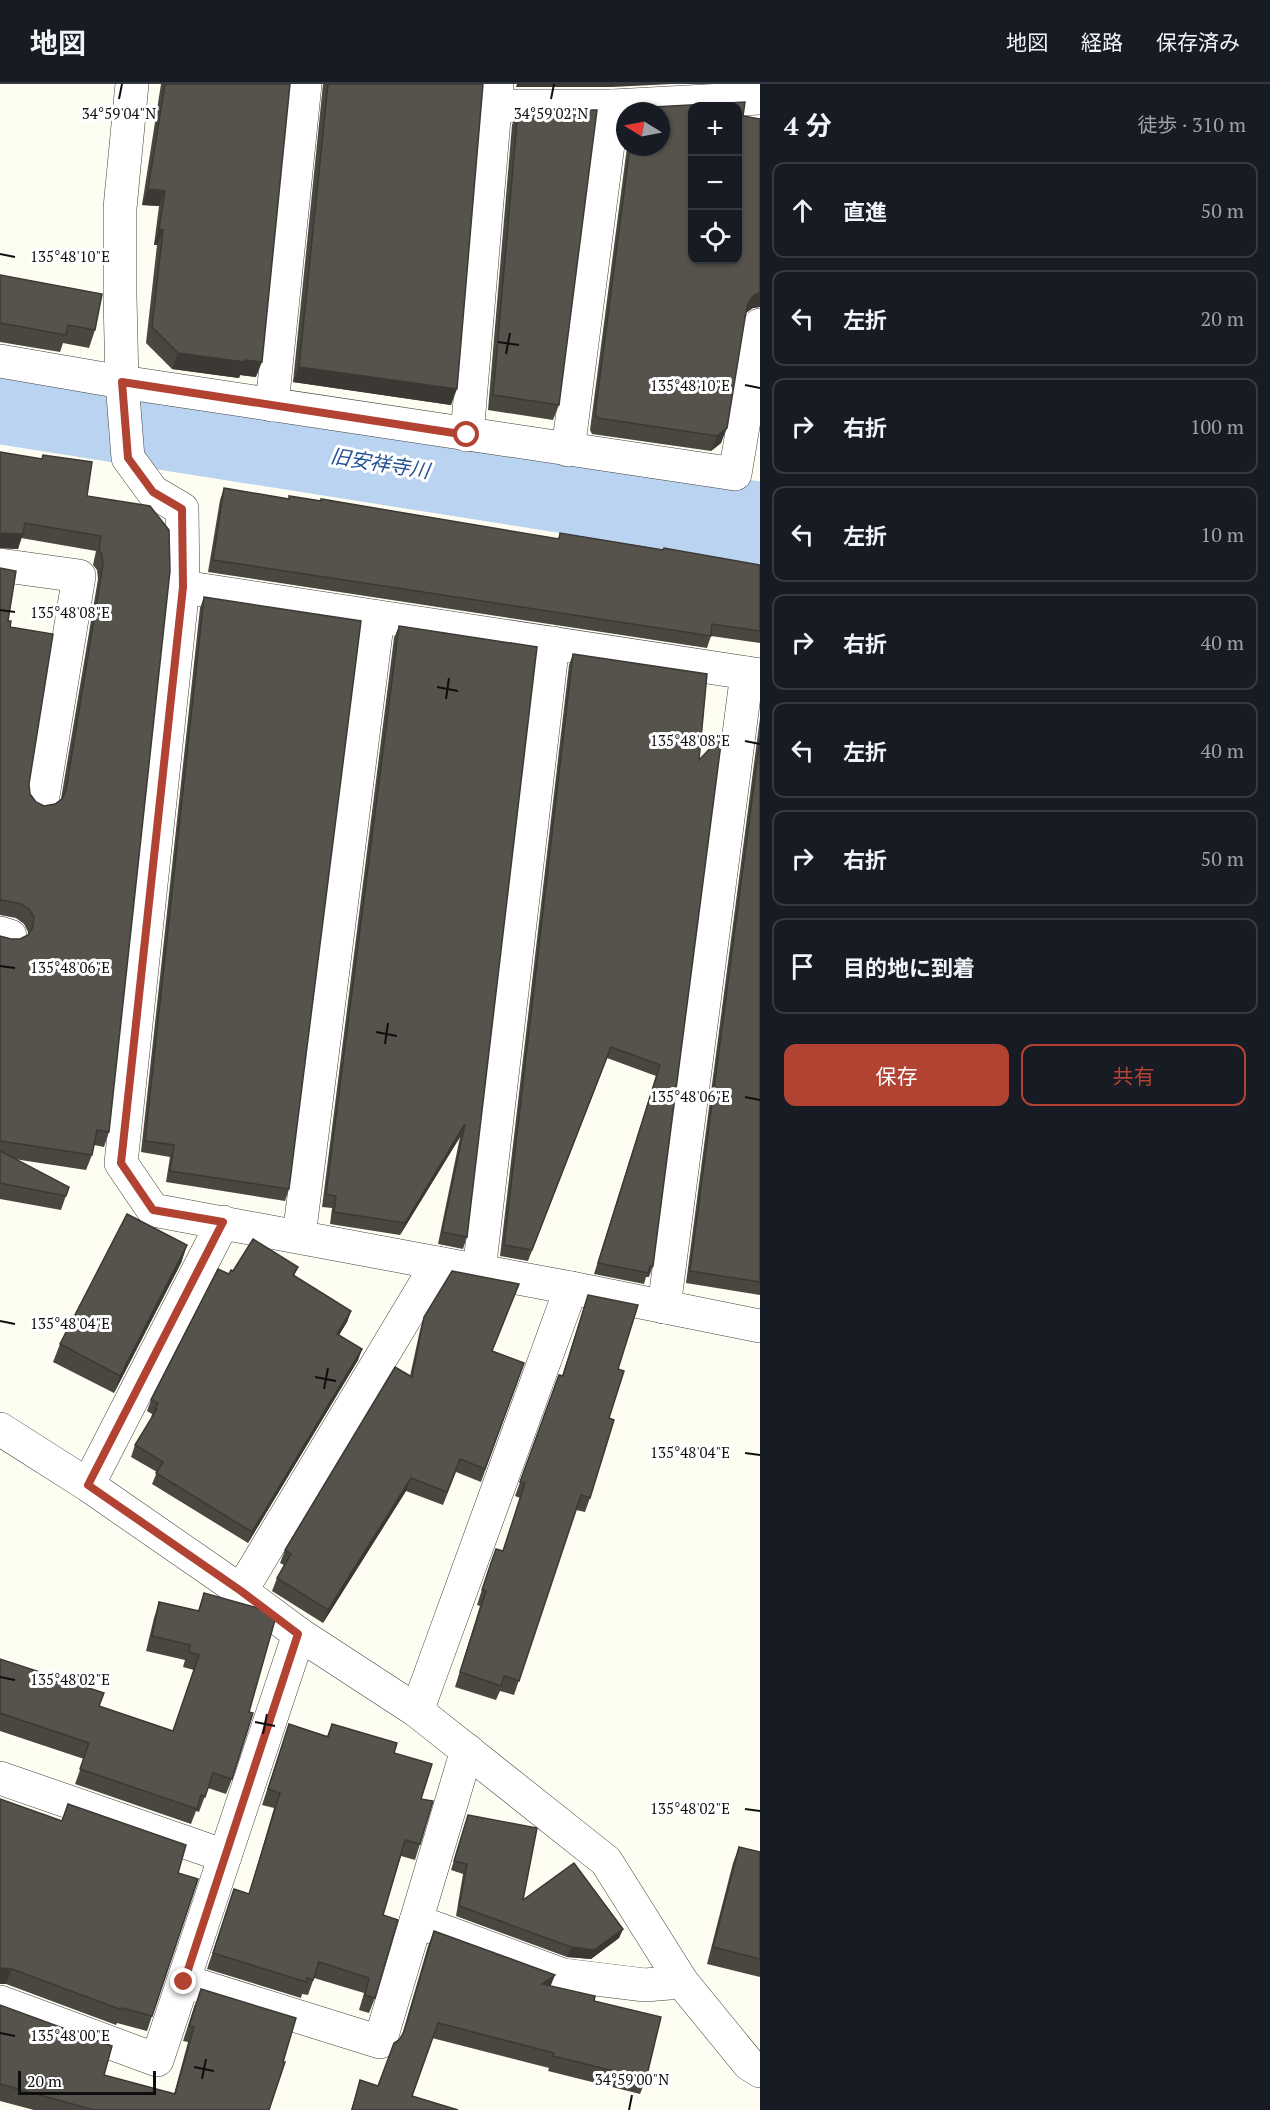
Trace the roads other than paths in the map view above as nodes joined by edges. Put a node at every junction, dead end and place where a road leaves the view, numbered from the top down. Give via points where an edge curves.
1 (132, 84) edge
2 (305, 84) edge
3 (496, 95) edge
4 (760, 98) edge
5 (613, 106) junction
6 (760, 324) edge
7 (0, 362) edge
8 (122, 382) junction
9 (272, 405) junction
10 (467, 435) junction
11 (568, 450) junction
12 (0, 565) edge
13 (183, 587) junction
14 (378, 617) junction
15 (553, 644) junction
16 (754, 674) edge
17 (42, 802) edge
18 (223, 1222) junction
19 (299, 1236) junction
20 (438, 1263) junction
21 (478, 1271) junction
22 (571, 1288) junction
23 (664, 1307) junction
24 (760, 1326) edge
25 (0, 1429) edge
26 (88, 1485) junction
27 (241, 1591) junction
28 (298, 1634) junction
29 (417, 1711) junction
30 (467, 1750) junction
31 (0, 1778) edge
32 (225, 1856) junction
33 (416, 1921) junction
34 (184, 1982) junction
35 (682, 1982) junction
36 (0, 2002) edge
37 (760, 2071) edge

1 - 8 street via 120,208
2 - 9 street
3 - 5 street
3 - 10 street
4 - 5 street
5 - 11 street
6 - 11 street via 735,474
7 - 8 street
8 - 9 street
8 - 13 street via 128,458 153,492 182,509
9 - 10 street
10 - 11 street
12 - 17 street via 79,576
13 - 14 street
13 - 18 street via 121,1163 153,1210
14 - 15 street
14 - 19 street
15 - 16 street
15 - 21 street
16 - 23 street
18 - 19 street
18 - 26 street
19 - 20 street
20 - 21 street
20 - 27 street
21 - 22 street
22 - 23 street
22 - 29 street
23 - 24 street
25 - 26 street
26 - 27 street
27 - 28 street
28 - 29 street
28 - 32 street
29 - 30 street
30 - 33 street
30 - 35 street via 606,1861
31 - 32 street
32 - 34 street
33 - 34 street via 380,2042
33 - 35 street via 563,1975 645,1985
34 - 36 street via 157,2060
35 - 37 street via 749,2064

